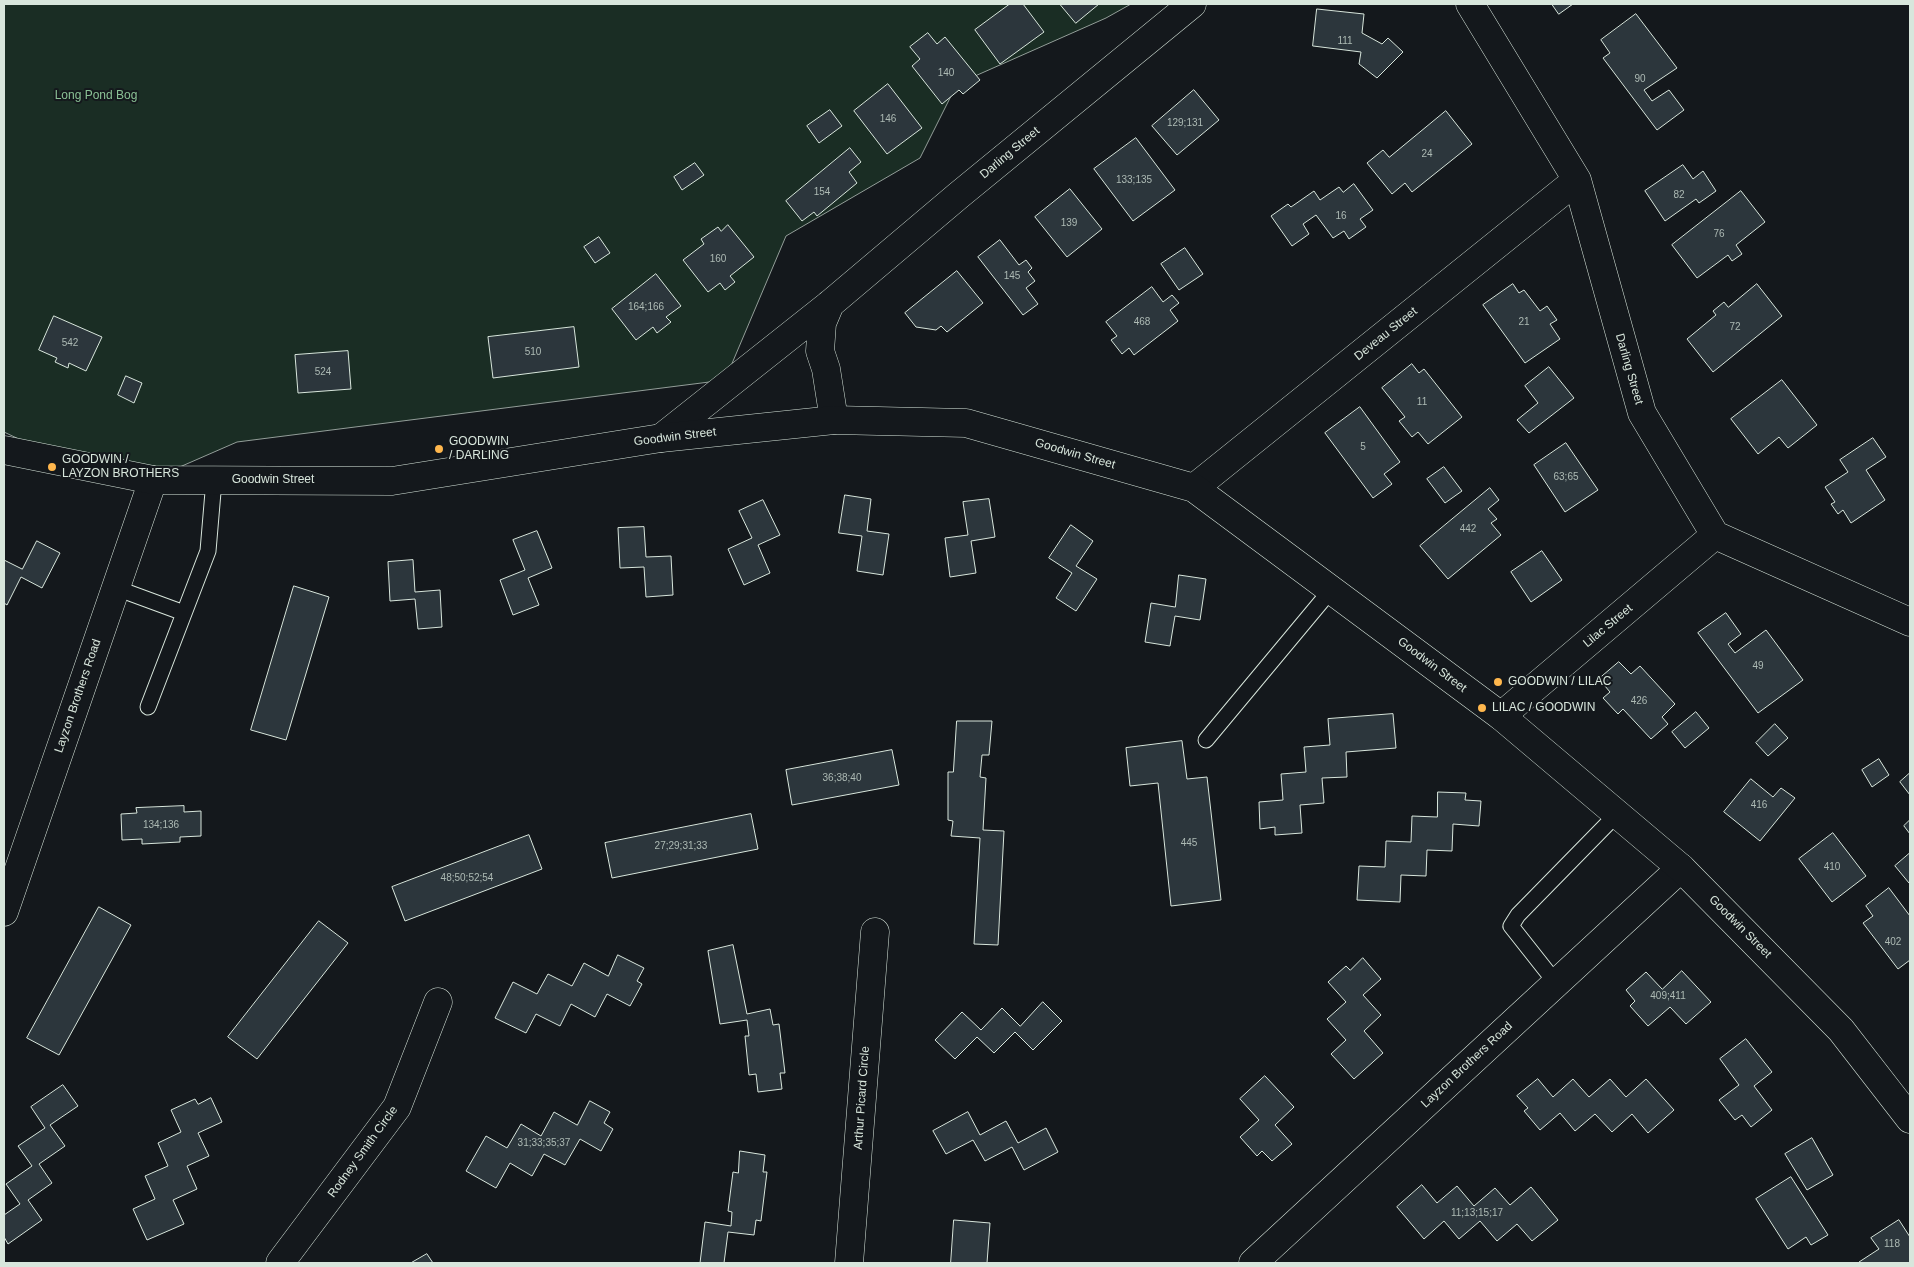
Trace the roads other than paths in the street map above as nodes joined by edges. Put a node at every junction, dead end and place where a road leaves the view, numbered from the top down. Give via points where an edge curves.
1 (1192, 4) edge
2 (1470, 4) edge
3 (1577, 180) junction
4 (830, 304) junction
5 (834, 420) junction
6 (661, 438) junction
7 (4, 450) edge
8 (153, 480) junction
9 (214, 480) junction
10 (1194, 488) junction
11 (1715, 535) junction
12 (116, 588) junction
13 (1331, 590) junction
14 (184, 613) junction
15 (1910, 622) edge
16 (148, 707) dead end
17 (1501, 716) junction
18 (1206, 740) dead end
19 (1617, 814) junction
20 (1681, 868) junction
21 (4, 912) edge
22 (875, 932) dead end
23 (1556, 983) junction
24 (438, 1002) dead end
25 (1910, 1119) edge
26 (280, 1263) edge
27 (849, 1263) edge
28 (1254, 1263) edge

1 - 4 street, Darling Street
2 - 3 street, Darling Street
3 - 10 street, Deveau Street
3 - 11 street, Darling Street via 1642,414
4 - 5 street via 822,323 820,351
4 - 6 street, Darling Street
5 - 6 street, Goodwin Street
5 - 10 street, Goodwin Street via 966,423
6 - 9 street, Goodwin Street via 392,480
7 - 8 street, Goodwin Street
8 - 9 street, Goodwin Street
8 - 12 street, Layzon Brothers Road
9 - 14 lane via 208,551
10 - 13 street, Goodwin Street
11 - 15 street
11 - 17 street, Lilac Street
12 - 14 lane
12 - 21 street, Layzon Brothers Road
13 - 17 street, Goodwin Street
13 - 18 lane
14 - 16 lane
17 - 19 street, Goodwin Street
19 - 20 street, Goodwin Street
19 - 23 lane via 1511,926
20 - 23 street, Layzon Brothers Road
20 - 25 street, Goodwin Street via 1841,1030
22 - 27 street, Arthur Picard Circle
23 - 28 street, Layzon Brothers Road
24 - 26 street, Rodney Smith Circle via 397,1108

